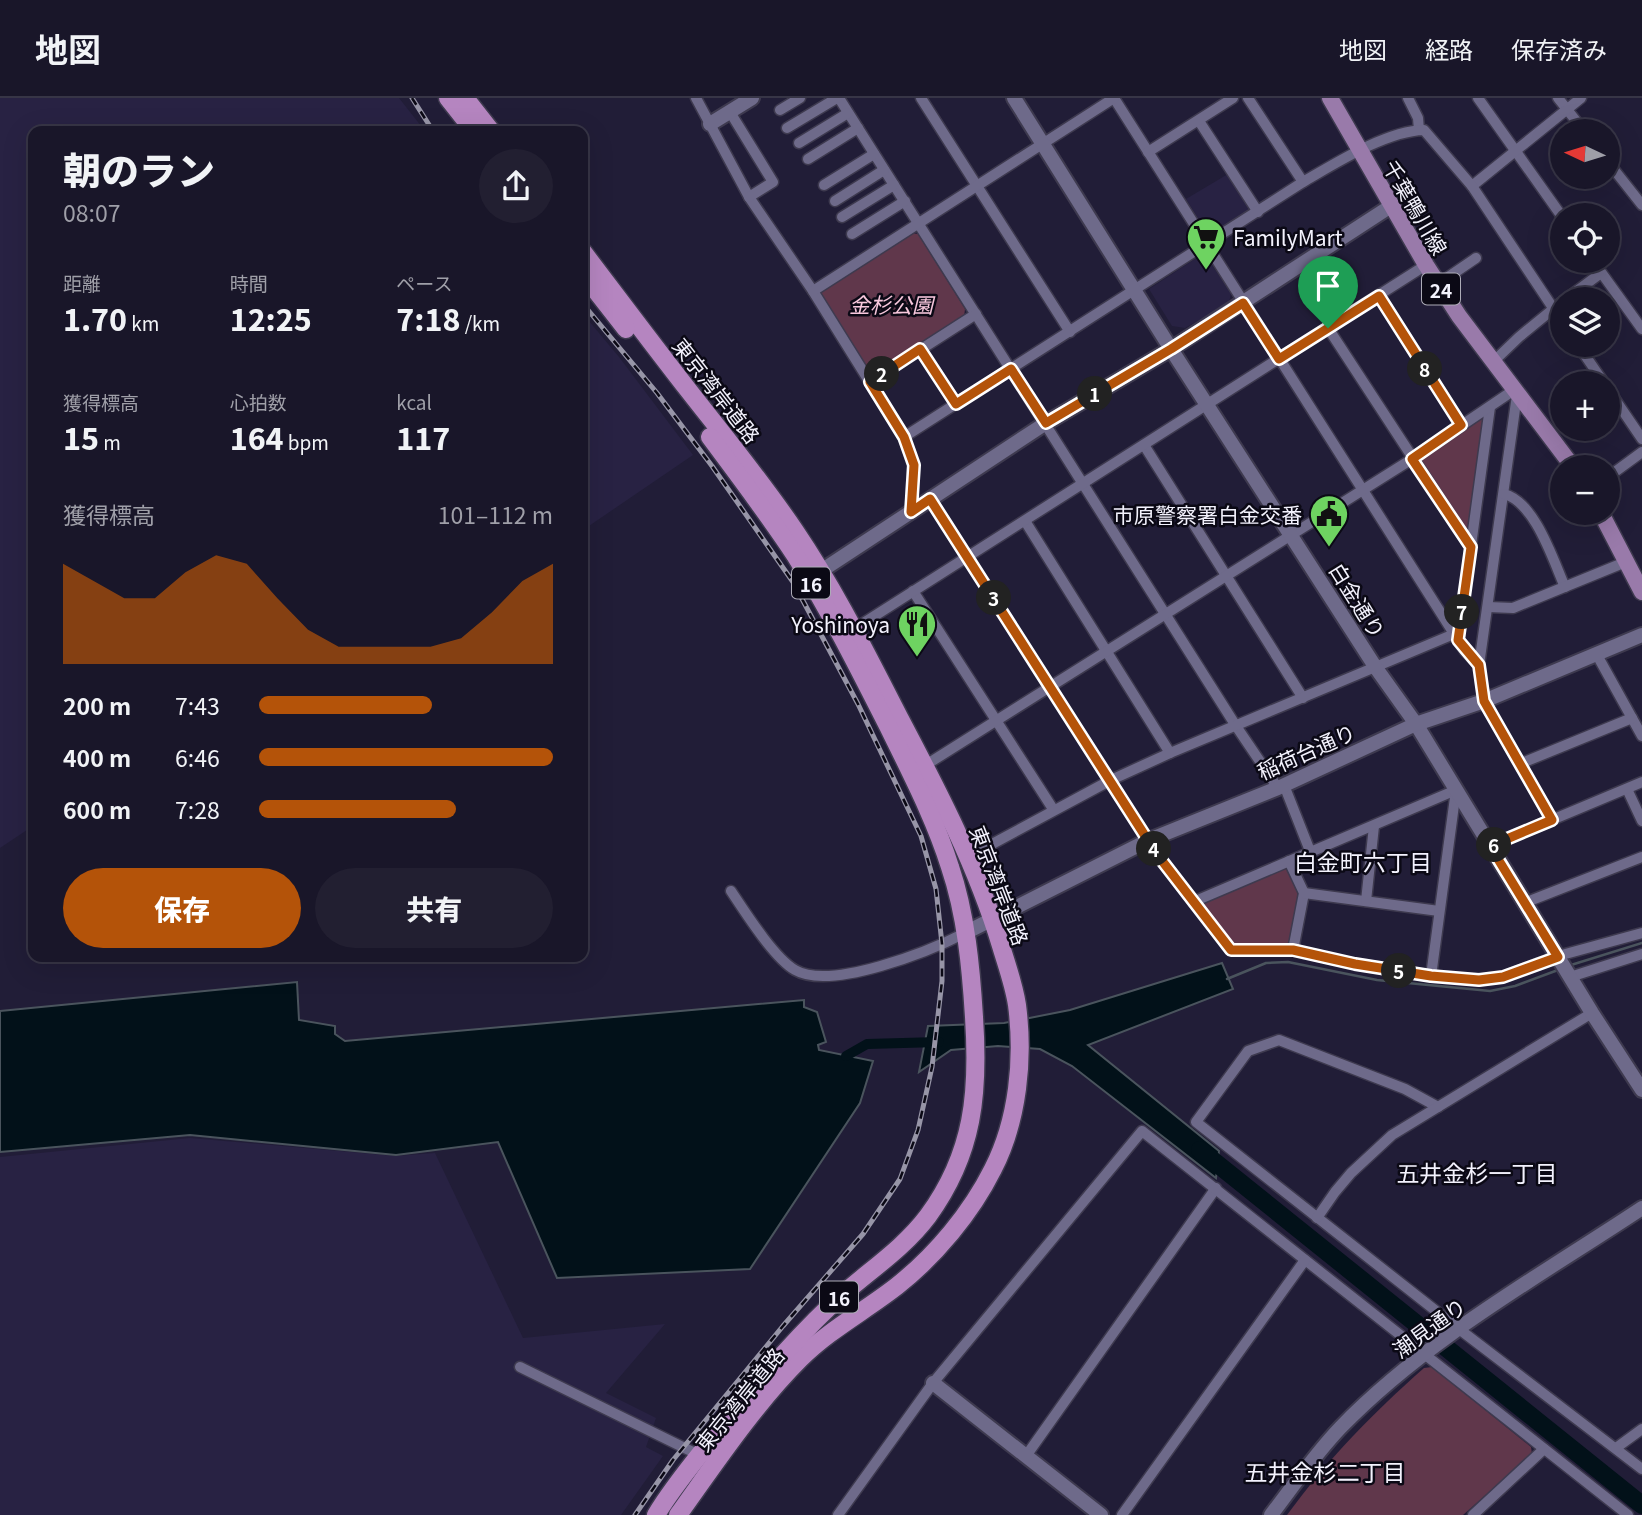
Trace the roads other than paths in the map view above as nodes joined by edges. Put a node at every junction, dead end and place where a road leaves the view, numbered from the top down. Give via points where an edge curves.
1 (448, 98) edge
2 (466, 98) edge
3 (696, 98) edge
4 (752, 98) edge
5 (800, 98) edge
6 (838, 98) edge
7 (922, 98) edge
8 (1014, 98) edge
9 (1114, 98) edge
10 (1233, 98) edge
11 (1248, 98) edge
12 (1330, 98) edge
13 (1408, 98) edge
14 (1478, 98) edge
15 (1558, 98) edge
16 (1581, 98) edge
17 (780, 110) dead end
18 (1567, 110) junction
19 (730, 112) junction
20 (848, 113) junction
21 (1574, 119) edge
22 (1199, 121) junction
23 (710, 124) junction
24 (470, 126) edge
25 (487, 126) edge
26 (787, 128) dead end
27 (858, 128) junction
28 (1419, 130) junction
29 (799, 142) dead end
30 (1043, 145) junction
31 (1359, 150) junction
32 (1515, 151) junction
33 (1148, 152) junction
34 (874, 154) junction
35 (808, 159) dead end
36 (884, 170) junction
37 (1620, 177) edge
38 (1303, 182) junction
39 (824, 185) dead end
40 (894, 185) junction
41 (977, 186) junction
42 (1472, 186) junction
43 (750, 197) junction
44 (835, 201) dead end
45 (905, 201) junction
46 (1552, 203) edge
47 (1642, 205) edge
48 (1391, 206) junction
49 (1258, 212) junction
50 (842, 217) dead end
51 (919, 224) junction
52 (852, 234) dead end
53 (1207, 245) junction
54 (1476, 258) dead end
55 (588, 259) edge
56 (1426, 265) junction
57 (1600, 273) edge
58 (1602, 273) edge
59 (588, 280) edge
60 (1437, 284) junction
61 (1581, 287) edge
62 (813, 291) junction
63 (1134, 291) junction
64 (1379, 296) junction
65 (1243, 303) junction
66 (1550, 304) edge
67 (1550, 312) edge
68 (976, 314) junction
69 (1328, 328) junction
70 (1642, 329) edge
71 (1070, 332) junction
72 (920, 349) junction
73 (1171, 349) junction
74 (1279, 359) junction
75 (1493, 362) junction
76 (1011, 369) junction
77 (870, 382) junction
78 (1515, 392) junction
79 (956, 404) junction
80 (1207, 405) junction
81 (1490, 407) junction
82 (1620, 407) edge
83 (1046, 423) junction
84 (1461, 425) junction
85 (904, 437) junction
86 (1642, 439) edge
87 (1144, 445) junction
88 (1642, 452) edge
89 (1564, 455) edge
90 (1412, 459) junction
91 (1620, 468) edge
92 (1084, 482) junction
93 (1363, 488) junction
94 (1504, 494) junction
95 (930, 499) junction
96 (911, 512) junction
97 (1025, 521) junction
98 (1608, 525) edge
99 (1291, 534) junction
100 (1471, 547) junction
101 (967, 556) junction
102 (1628, 561) junction
103 (821, 571) junction
104 (1224, 575) junction
105 (1565, 587) junction
106 (912, 591) junction
107 (1642, 592) edge
108 (1488, 607) junction
109 (1165, 614) junction
110 (853, 629) junction
111 (1642, 635) edge
112 (1456, 637) junction
113 (1106, 652) junction
114 (1597, 654) junction
115 (1479, 665) junction
116 (1376, 668) junction
117 (1051, 687) junction
118 (1303, 698) junction
119 (1484, 701) junction
120 (1632, 718) junction
121 (997, 721) junction
122 (1416, 724) junction
123 (1237, 726) junction
124 (1642, 736) edge
125 (1170, 753) junction
126 (1521, 763) junction
127 (918, 769) junction
128 (1111, 780) junction
129 (1642, 782) edge
130 (1281, 786) junction
131 (1627, 789) junction
132 (1456, 790) junction
133 (1053, 809) junction
134 (1552, 820) junction
135 (1642, 821) edge
136 (1374, 826) junction
137 (1149, 840) junction
138 (1490, 846) junction
139 (1310, 851) junction
140 (968, 857) junction
141 (1642, 857) edge
142 (1289, 862) junction
143 (731, 891) dead end
144 (1304, 893) junction
145 (1366, 901) junction
146 (1193, 902) junction
147 (1524, 903) junction
148 (1439, 911) junction
149 (993, 919) junction
150 (965, 933) junction
151 (1642, 933) edge
152 (1293, 950) junction
153 (1642, 954) edge
154 (1558, 957) junction
155 (1431, 976) junction
156 (1570, 977) junction
157 (1592, 1013) junction
158 (1642, 1090) edge
159 (1438, 1107) junction
160 (1216, 1188) junction
161 (1642, 1208) edge
162 (1317, 1218) junction
163 (1305, 1260) junction
164 (1459, 1329) junction
165 (1422, 1355) junction
166 (520, 1367) dead end
167 (933, 1383) junction
168 (1642, 1429) edge
169 (1616, 1448) junction
170 (1544, 1449) junction
171 (1026, 1456) junction
172 (707, 1459) junction
173 (1642, 1469) edge
174 (656, 1515) edge
175 (678, 1515) edge
176 (838, 1515) edge
177 (1101, 1515) edge
178 (1122, 1515) edge
179 (1271, 1515) edge
180 (1473, 1515) edge
181 (1628, 1515) edge

1 - 24 highway
2 - 25 highway
3 - 23 street
4 - 19 street
5 - 17 street
6 - 20 street
6 - 26 street
7 - 41 street
8 - 30 street, 白金通り
9 - 30 street
9 - 33 street
10 - 22 street
11 - 38 street
12 - 31 main road, 千葉鴨川線 / 24
13 - 28 street
14 - 32 street
15 - 18 street
16 - 18 street
18 - 21 street
18 - 32 street
19 - 23 street
19 - 43 street via 773,183
20 - 27 street
20 - 29 street
22 - 33 street
22 - 49 street
23 - 43 street
27 - 34 street
27 - 35 street
28 - 31 street
28 - 42 street via 1430,136
30 - 41 street
30 - 63 street, 白金通り
31 - 38 street
31 - 48 main road, 千葉鴨川線 / 24
32 - 42 street
32 - 46 street
33 - 53 street
34 - 36 street
34 - 39 street
36 - 40 street
36 - 44 street
37 - 47 street
38 - 49 street
40 - 45 street
40 - 50 street
41 - 51 street
41 - 71 street
42 - 66 street
43 - 62 street
45 - 51 street
45 - 52 street
48 - 56 main road, 千葉鴨川線 / 24
48 - 65 street
49 - 53 street
51 - 62 street
51 - 68 street
53 - 63 street
53 - 65 street
54 - 60 street
55 - 103 highway, 東京湾岸道路 / 16 via 756,477
56 - 60 main road, 千葉鴨川線 / 24
56 - 64 street
57 - 61 street
58 - 70 street
59 - 127 highway, 東京湾岸道路 / 16 via 795,556
60 - 75 main road, 千葉鴨川線 / 24
62 - 77 street
63 - 71 street
63 - 73 street, 白金通り
64 - 69 street
64 - 84 street
65 - 73 street
65 - 74 street
67 - 75 street
68 - 72 street
68 - 76 street
69 - 74 street
69 - 90 street
71 - 76 street
72 - 77 street
72 - 79 street
73 - 80 street, 白金通り
73 - 83 street
74 - 80 street
74 - 93 street
75 - 78 main road, 千葉鴨川線 / 24
76 - 79 street
76 - 83 street
77 - 85 street
78 - 81 street
78 - 89 main road, 千葉鴨川線 / 24
78 - 94 street
79 - 85 street
80 - 87 street
80 - 99 street, 白金通り
81 - 84 street
81 - 100 street
82 - 86 street
83 - 92 street
83 - 95 street
84 - 90 street
85 - 96 street via 914,465
87 - 92 street
87 - 104 street
88 - 91 street
90 - 93 street
90 - 100 street
92 - 97 street
92 - 109 street
93 - 99 street
93 - 112 street
94 - 105 street via 1512,496 1538,525
94 - 108 street
95 - 96 street
95 - 101 street
96 - 103 street
97 - 101 street
97 - 113 street
98 - 102 main road
99 - 104 street
99 - 116 street, 白金通り
100 - 112 street
101 - 106 street
101 - 117 street
102 - 105 street
102 - 107 main road
103 - 110 highway, 東京湾岸道路 / 16
104 - 109 street
104 - 118 street
105 - 108 street via 1513,608
106 - 110 street
106 - 121 street
108 - 115 street
109 - 113 street
109 - 123 street
110 - 127 highway, 東京湾岸道路 / 16
111 - 114 street, 稲荷台通り
112 - 115 street
112 - 116 street
113 - 117 street
113 - 125 street
114 - 119 street, 稲荷台通り
114 - 120 street
115 - 119 street
116 - 118 street
116 - 122 street, 白金通り
117 - 121 street
117 - 128 street
118 - 123 street
119 - 122 street, 稲荷台通り
119 - 126 street
120 - 124 street
120 - 126 street
121 - 127 street
121 - 133 street
122 - 130 street, 稲荷台通り
122 - 132 street, 白金通り
123 - 125 street
123 - 130 street
125 - 128 street
126 - 134 street
127 - 140 highway, 東京湾岸道路 / 16
127 - 150 highway, 東京湾岸道路 / 16 via 950,865
128 - 133 street
128 - 137 street
129 - 131 street
130 - 137 street, 稲荷台通り
130 - 139 street
131 - 134 street
131 - 135 street
132 - 136 street
132 - 138 street, 白金通り
132 - 148 street
133 - 140 street
134 - 138 street
136 - 139 street
136 - 145 street
137 - 146 street
137 - 149 street, 稲荷台通り
138 - 147 street, 白金通り
139 - 142 street
140 - 149 highway, 東京湾岸道路 / 16
141 - 147 street
142 - 144 street
142 - 146 street
143 - 150 street via 787,965 805,975 846,975
144 - 145 street
144 - 152 street
145 - 148 street
146 - 152 street via 1231,950
147 - 154 street, 白金通り
148 - 155 street
149 - 150 street, 稲荷台通り
149 - 172 highway, 東京湾岸道路 / 16 via 1015,993 1019,1034 1011,1121 1000,1155 959,1221 922,1265 801,1359
150 - 172 highway, 東京湾岸道路 / 16 via 977,1063 969,1132 957,1166 917,1230 830,1306 764,1374
151 - 154 street
152 - 155 street
153 - 156 street
154 - 155 street via 1503,977
154 - 156 street, 白金通り
156 - 157 street, 白金通り
157 - 158 street, 白金通り
157 - 159 street
159 - 162 street via 1392,1135 1366,1158
159 - 162 street via 1405,1089 1279,1040 1248,1051 1196,1122
160 - 163 street
160 - 167 street via 1142,1131
160 - 171 street
161 - 164 street, 潮見通り
162 - 164 street
163 - 165 street
163 - 178 street
164 - 165 street, 潮見通り
164 - 169 street
165 - 170 street
165 - 179 street, 潮見通り via 1341,1427
166 - 172 street
167 - 171 street
167 - 176 street
168 - 169 street
169 - 173 street
170 - 180 street
170 - 181 street
171 - 177 street
172 - 174 highway, 東京湾岸道路 / 16
172 - 175 highway, 東京湾岸道路 / 16

